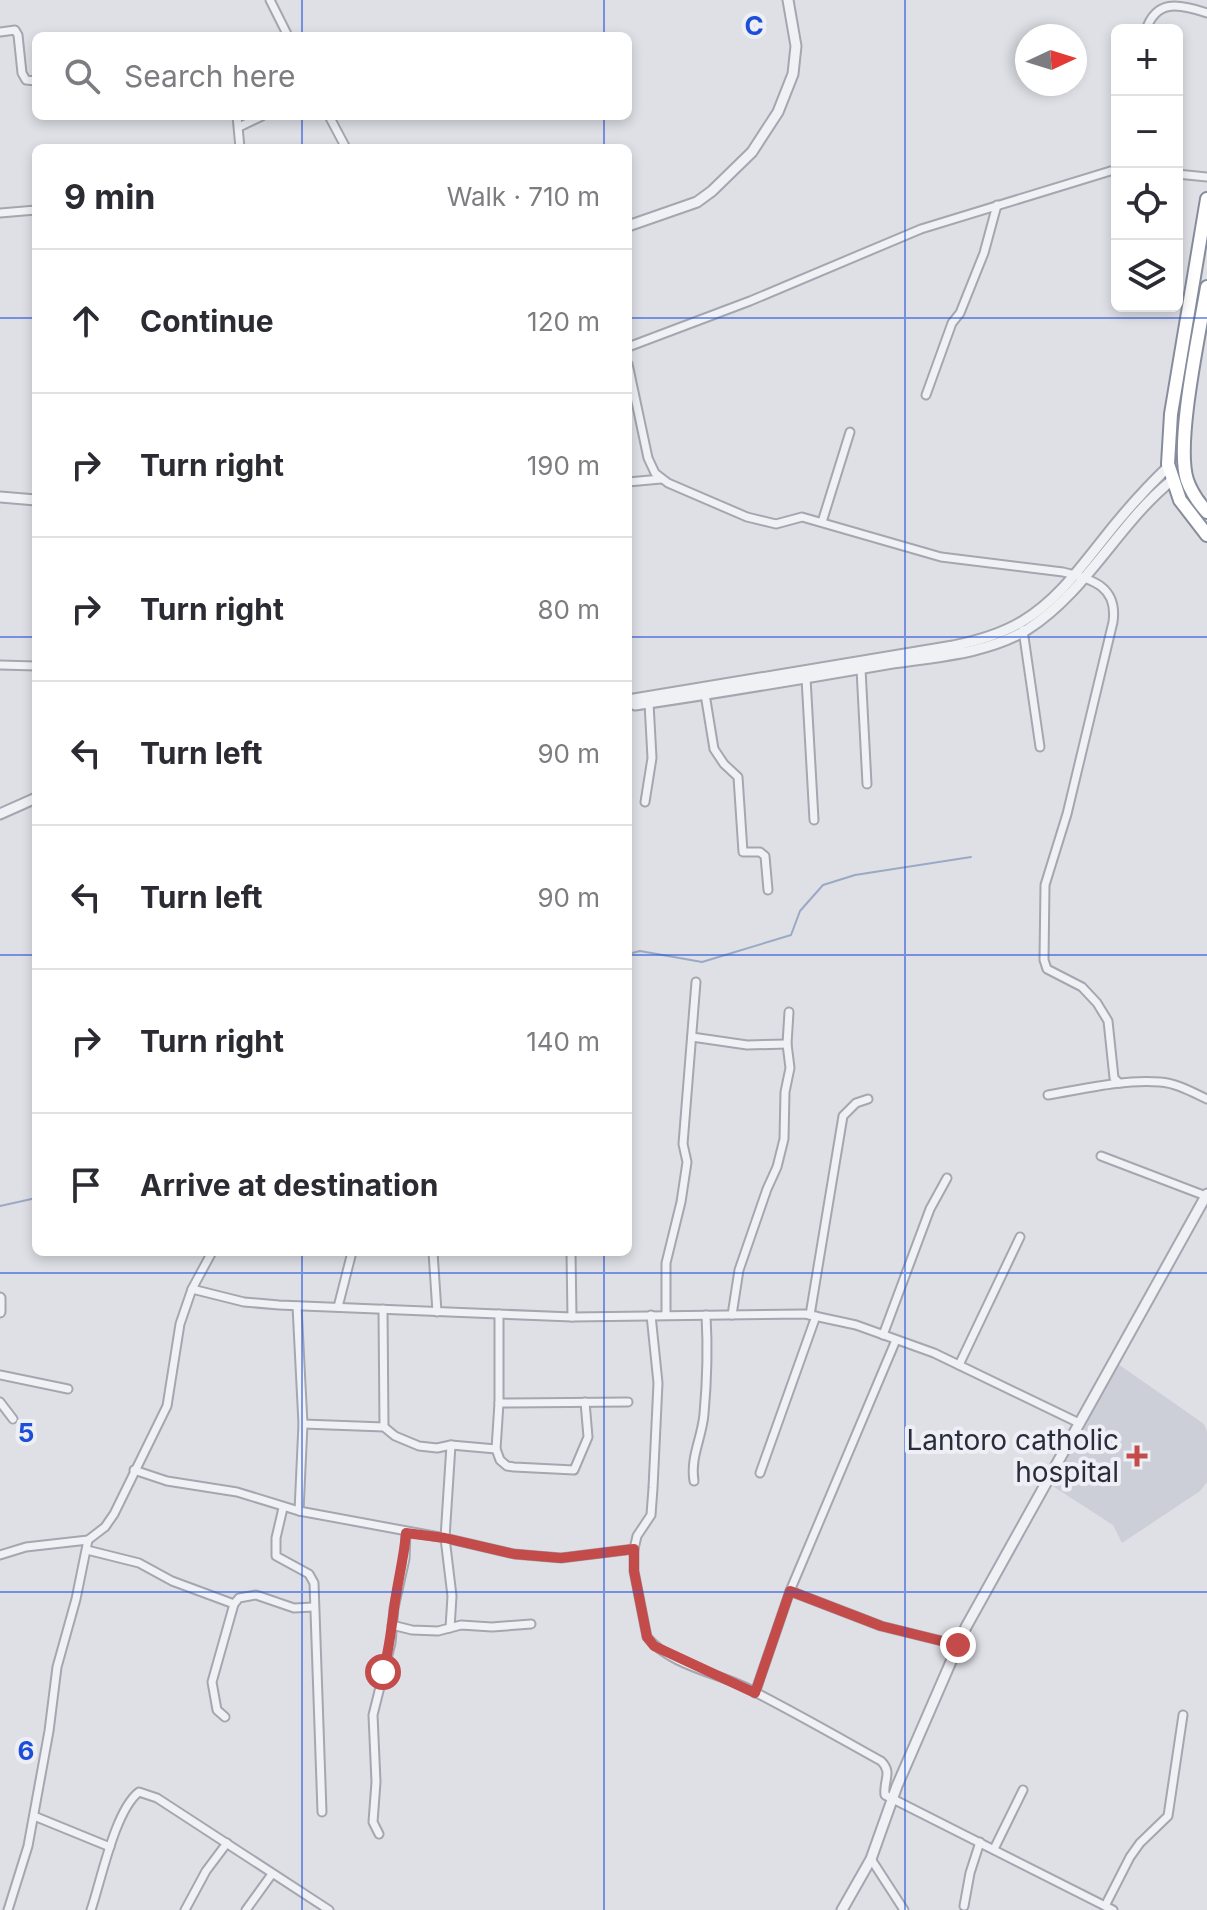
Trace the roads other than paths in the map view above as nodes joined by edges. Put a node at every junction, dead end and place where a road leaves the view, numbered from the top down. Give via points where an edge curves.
1 (270, 0) edge
2 (788, 0) edge
3 (1207, 13) edge
4 (1148, 24) edge
5 (0, 32) edge
6 (285, 32) edge
7 (32, 81) edge
8 (238, 120) edge
9 (254, 120) edge
10 (331, 120) edge
11 (239, 127) junction
12 (240, 144) edge
13 (344, 144) edge
14 (1111, 171) edge
15 (1183, 175) edge
16 (1207, 177) edge
17 (1207, 199) edge
18 (997, 205) junction
19 (32, 210) edge
20 (0, 213) edge
21 (632, 225) edge
22 (1207, 287) edge
23 (632, 345) edge
24 (1183, 345) junction
25 (1197, 347) junction
26 (632, 383) edge
27 (926, 395) dead end
28 (850, 432) dead end
29 (1170, 474) junction
30 (661, 479) junction
31 (632, 482) edge
32 (0, 497) edge
33 (32, 500) edge
34 (1207, 512) edge
35 (822, 522) junction
36 (1207, 535) edge
37 (1080, 577) junction
38 (1023, 627) junction
39 (0, 665) edge
40 (32, 666) edge
41 (861, 669) junction
42 (806, 678) junction
43 (705, 694) junction
44 (632, 699) edge
45 (649, 703) junction
46 (632, 705) edge
47 (1040, 747) dead end
48 (867, 784) dead end
49 (32, 800) edge
50 (645, 802) dead end
51 (32, 806) edge
52 (0, 814) edge
53 (0, 820) edge
54 (814, 820) dead end
55 (768, 890) dead end
56 (696, 982) dead end
57 (789, 1012) dead end
58 (692, 1037) junction
59 (787, 1044) junction
60 (1119, 1083) junction
61 (1048, 1095) dead end
62 (868, 1099) dead end
63 (1207, 1099) edge
64 (1101, 1156) dead end
65 (947, 1178) dead end
66 (1206, 1195) edge
67 (1020, 1237) dead end
68 (210, 1256) edge
69 (351, 1256) edge
70 (433, 1256) edge
71 (571, 1256) edge
72 (192, 1289) junction
73 (0, 1298) edge
74 (297, 1306) junction
75 (338, 1307) junction
76 (383, 1309) junction
77 (0, 1312) edge
78 (437, 1312) junction
79 (499, 1314) junction
80 (651, 1315) junction
81 (666, 1315) junction
82 (706, 1315) junction
83 (732, 1315) junction
84 (813, 1316) junction
85 (572, 1317) junction
86 (883, 1335) junction
87 (896, 1340) junction
88 (959, 1365) junction
89 (0, 1375) edge
90 (68, 1389) dead end
91 (0, 1402) edge
92 (585, 1402) junction
93 (628, 1402) dead end
94 (499, 1403) junction
95 (13, 1419) dead end
96 (1079, 1423) junction
97 (303, 1424) junction
98 (384, 1427) junction
99 (451, 1445) junction
100 (496, 1449) junction
101 (134, 1470) junction
102 (760, 1473) dead end
103 (694, 1481) dead end
104 (283, 1508) junction
105 (299, 1511) junction
106 (406, 1533) junction
107 (445, 1538) junction
108 (88, 1540) junction
109 (634, 1549) junction
110 (87, 1550) junction
111 (0, 1555) edge
112 (790, 1591) junction
113 (234, 1604) junction
114 (313, 1607) junction
115 (531, 1624) dead end
116 (392, 1625) junction
117 (450, 1628) junction
118 (958, 1645) junction
119 (755, 1693) junction
120 (1183, 1715) dead end
121 (225, 1717) dead end
122 (1023, 1790) dead end
123 (893, 1799) junction
124 (322, 1812) dead end
125 (34, 1816) junction
126 (379, 1834) dead end
127 (980, 1842) junction
128 (227, 1843) junction
129 (110, 1847) junction
130 (994, 1849) junction
131 (871, 1859) junction
132 (272, 1874) junction
133 (964, 1906) dead end
134 (1109, 1908) edge
135 (8, 1910) edge
136 (91, 1910) edge
137 (185, 1910) edge
138 (246, 1910) edge
139 (329, 1910) edge
140 (842, 1910) edge
141 (904, 1910) edge

1 - 6 street
2 - 21 street via 797,59 778,112 752,152 697,202
3 - 4 street via 1164,5 1155,7
5 - 7 street via 15,30 22,73
8 - 11 street
9 - 11 street
10 - 13 street
11 - 12 street
14 - 18 street
15 - 16 street
17 - 24 highway
18 - 23 street via 921,229
18 - 27 street via 984,253
19 - 20 street
22 - 25 highway
24 - 25 highway
24 - 29 highway via 1171,414
25 - 34 highway via 1184,464 1192,492
26 - 30 street via 648,458
28 - 35 street
29 - 36 highway via 1180,500
29 - 37 street via 1124,513
30 - 31 street
30 - 35 street via 747,517 776,524 802,517
32 - 33 street
35 - 37 street via 941,557
37 - 38 street via 1062,601
37 - 60 street via 1107,591 1114,613 1045,885 1044,960 1047,969 1082,987 1108,1021 1114,1078
38 - 41 street via 975,649
38 - 44 street via 953,646
38 - 47 street
39 - 40 street
41 - 42 street
41 - 48 street
42 - 43 street
42 - 54 street
43 - 45 street
43 - 55 street via 714,749 738,777 743,852 765,856
45 - 46 street
45 - 50 street via 652,758
49 - 52 street
51 - 53 street
56 - 58 street
57 - 59 street
58 - 59 street
58 - 81 street via 683,1144 687,1162 666,1263
59 - 83 street via 784,1139 739,1270
60 - 61 street
60 - 63 street via 1159,1082
62 - 84 street via 843,1116
64 - 66 street
65 - 86 street via 930,1209
66 - 96 street
67 - 88 street
68 - 72 street
69 - 75 street
70 - 78 street
71 - 85 street
72 - 74 street via 244,1302
72 - 101 street via 175,1344 167,1406
73 - 77 street
74 - 75 street
74 - 97 street
75 - 76 street
76 - 78 street
76 - 98 street
78 - 79 street
79 - 85 street
79 - 94 street
80 - 81 street
80 - 85 street
80 - 109 street via 658,1383 653,1488 651,1515
81 - 82 street
82 - 83 street
82 - 103 street via 709,1360 704,1416 693,1456
83 - 84 street
84 - 86 street
84 - 102 street
86 - 87 street
87 - 88 street
87 - 112 street
88 - 96 street
89 - 90 street
91 - 95 street
92 - 93 street
92 - 94 street
92 - 100 street via 588,1437 574,1470 507,1466
94 - 100 street
96 - 118 street
97 - 98 street
97 - 105 street
98 - 99 street via 419,1446
99 - 100 street
99 - 107 street
101 - 104 street via 237,1492
101 - 108 street via 114,1514
104 - 105 street
104 - 114 street via 276,1556 309,1574
105 - 106 street
106 - 107 street
106 - 116 street
107 - 109 street via 514,1554 561,1558
107 - 117 street
108 - 110 street
108 - 111 street
109 - 119 street via 647,1637 654,1646
110 - 113 street via 139,1563
110 - 125 street via 57,1667
112 - 118 street via 881,1626
112 - 119 street
113 - 114 street via 256,1595 294,1608
113 - 121 street via 212,1682 217,1710
114 - 124 street
115 - 117 street
116 - 117 street
116 - 126 street via 373,1715 373,1822
118 - 123 street
119 - 123 street via 881,1761 888,1773 885,1795
120 - 134 street via 1168,1816 1135,1850
122 - 130 street
123 - 127 street
123 - 131 street
125 - 129 street
125 - 135 street
127 - 130 street
127 - 133 street
128 - 129 street via 139,1792
128 - 132 street
128 - 137 street
129 - 136 street
130 - 134 street
131 - 140 street
131 - 141 street
132 - 138 street
132 - 139 street

